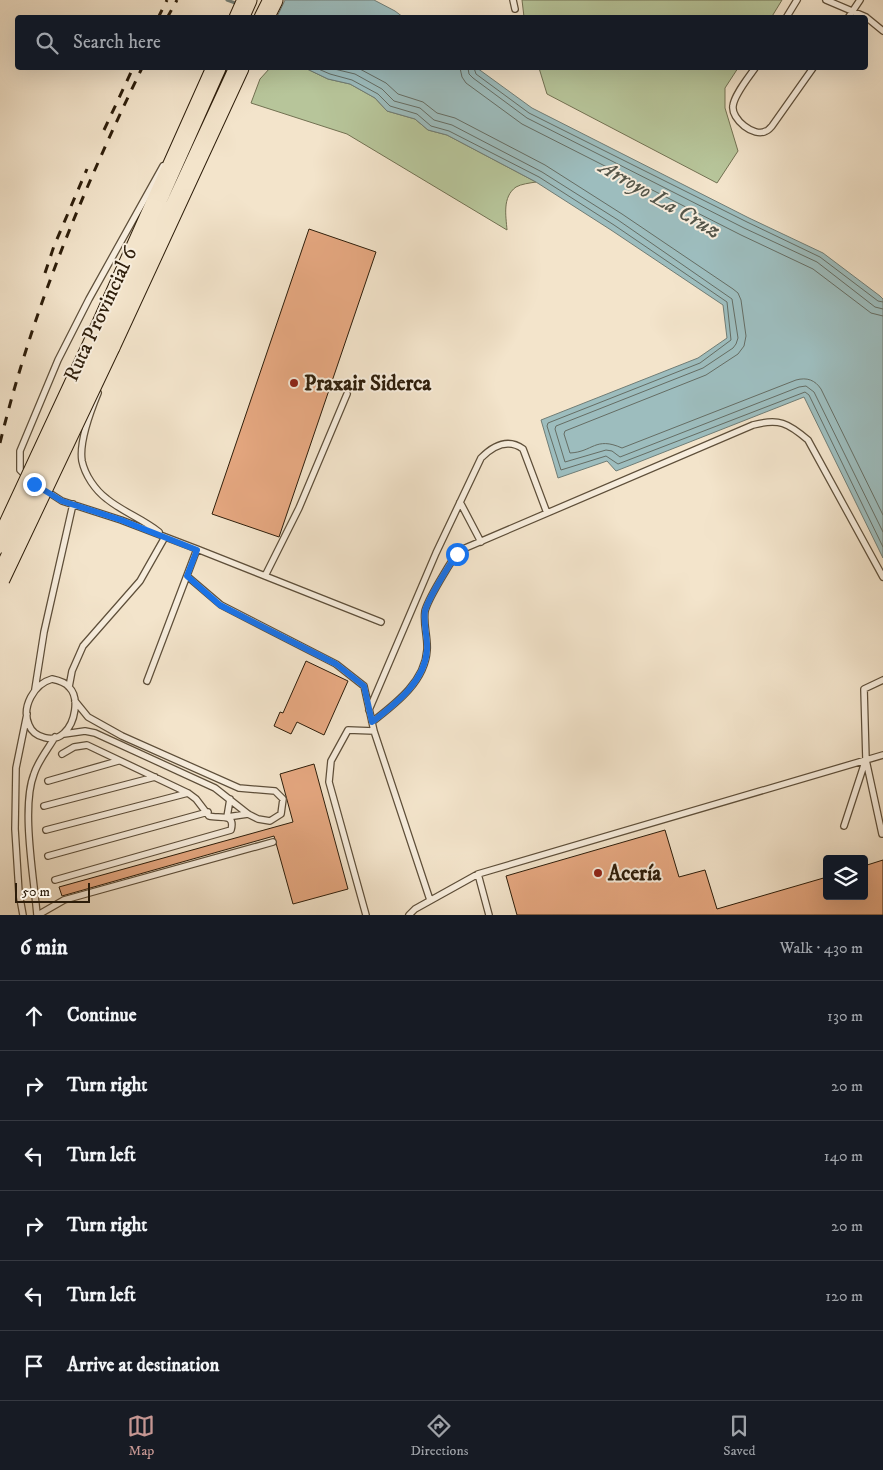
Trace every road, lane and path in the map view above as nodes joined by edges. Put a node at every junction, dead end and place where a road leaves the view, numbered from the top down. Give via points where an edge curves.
1 (247, 0) edge
2 (273, 0) edge
3 (513, 0) edge
4 (797, 0) edge
5 (826, 0) edge
6 (860, 0) edge
7 (514, 10) dead end
8 (240, 15) edge
9 (266, 15) edge
10 (788, 15) edge
11 (850, 15) edge
12 (868, 19) edge
13 (883, 31) edge
14 (239, 70) edge
15 (754, 70) edge
16 (812, 70) edge
17 (213, 73) edge
18 (171, 151) dead end
19 (166, 160) dead end
20 (175, 205) junction
21 (126, 330) dead end
22 (102, 343) junction
23 (102, 384) dead end
24 (346, 394) dead end
25 (460, 502) junction
26 (72, 504) junction
27 (547, 513) junction
28 (165, 537) junction
29 (481, 542) junction
30 (0, 543) edge
31 (197, 550) junction
32 (187, 576) junction
33 (265, 576) junction
34 (883, 577) edge
35 (0, 579) edge
36 (381, 622) dead end
37 (883, 680) edge
38 (147, 681) dead end
39 (69, 687) junction
40 (35, 689) junction
41 (75, 701) junction
42 (370, 710) junction
43 (27, 714) junction
44 (372, 722) junction
45 (374, 731) junction
46 (64, 734) junction
47 (55, 737) junction
48 (62, 754) dead end
49 (883, 755) edge
50 (866, 760) junction
51 (118, 761) junction
52 (156, 777) junction
53 (48, 781) dead end
54 (188, 793) junction
55 (230, 799) junction
56 (44, 806) dead end
57 (208, 812) junction
58 (248, 814) junction
59 (227, 817) junction
60 (844, 826) dead end
61 (46, 830) dead end
62 (882, 834) dead end
63 (273, 842) dead end
64 (48, 856) dead end
65 (478, 874) junction
66 (55, 880) dead end
67 (430, 900) junction
68 (23, 915) edge
69 (38, 915) edge
70 (366, 915) edge
71 (409, 915) edge
72 (489, 915) edge

1 - 8 highway
2 - 9 highway
3 - 7 lane
4 - 10 lane
5 - 11 lane
6 - 11 lane
12 - 13 lane
14 - 20 highway, Ruta Provincial 6
15 - 16 lane via 732,107 741,125 760,132 772,126
17 - 18 lane
17 - 22 highway, Ruta Provincial 6
19 - 26 lane via 58,360 20,451 20,470 34,484
20 - 21 lane
20 - 22 highway, Ruta Provincial 6
22 - 30 highway, Ruta Provincial 6, bridge
22 - 35 highway, Ruta Provincial 6, bridge
23 - 28 lane via 90,411 84,439 82,460 91,483 107,499
24 - 33 lane via 299,508
25 - 27 lane via 481,458 497,446 516,443 523,449
25 - 29 lane
25 - 42 lane
26 - 28 lane
26 - 40 lane
27 - 29 lane
27 - 34 lane via 770,420 794,428 808,440
28 - 31 lane
28 - 39 lane via 140,581 83,646
29 - 44 lane via 457,554 426,608 427,649 423,667 402,698
31 - 32 lane
31 - 33 lane
32 - 38 lane
32 - 42 lane via 220,605 336,664 364,686
33 - 36 lane
37 - 50 lane via 864,689
39 - 40 lane via 52,679 43,681
39 - 41 lane
40 - 43 lane
41 - 46 lane via 73,717
41 - 58 lane via 88,717 122,736 239,788 275,791 283,799 281,814 270,821
42 - 44 lane
43 - 47 lane via 35,735
43 - 68 lane via 16,768 15,830
44 - 45 lane
45 - 67 lane
45 - 70 lane via 348,730 331,761 329,782
46 - 47 lane
46 - 55 lane via 95,733 215,788
47 - 69 lane via 34,773 29,796 29,837
48 - 51 lane via 87,745
49 - 50 lane
50 - 60 lane
50 - 62 lane
50 - 65 lane
51 - 52 lane
51 - 53 lane
52 - 54 lane
52 - 56 lane
54 - 57 lane
54 - 61 lane
55 - 58 lane
55 - 59 lane
57 - 59 lane via 209,816
57 - 64 lane
58 - 59 lane
59 - 66 lane via 231,821 231,830
63 - 69 lane via 64,900
65 - 67 lane
65 - 72 lane
67 - 71 lane

